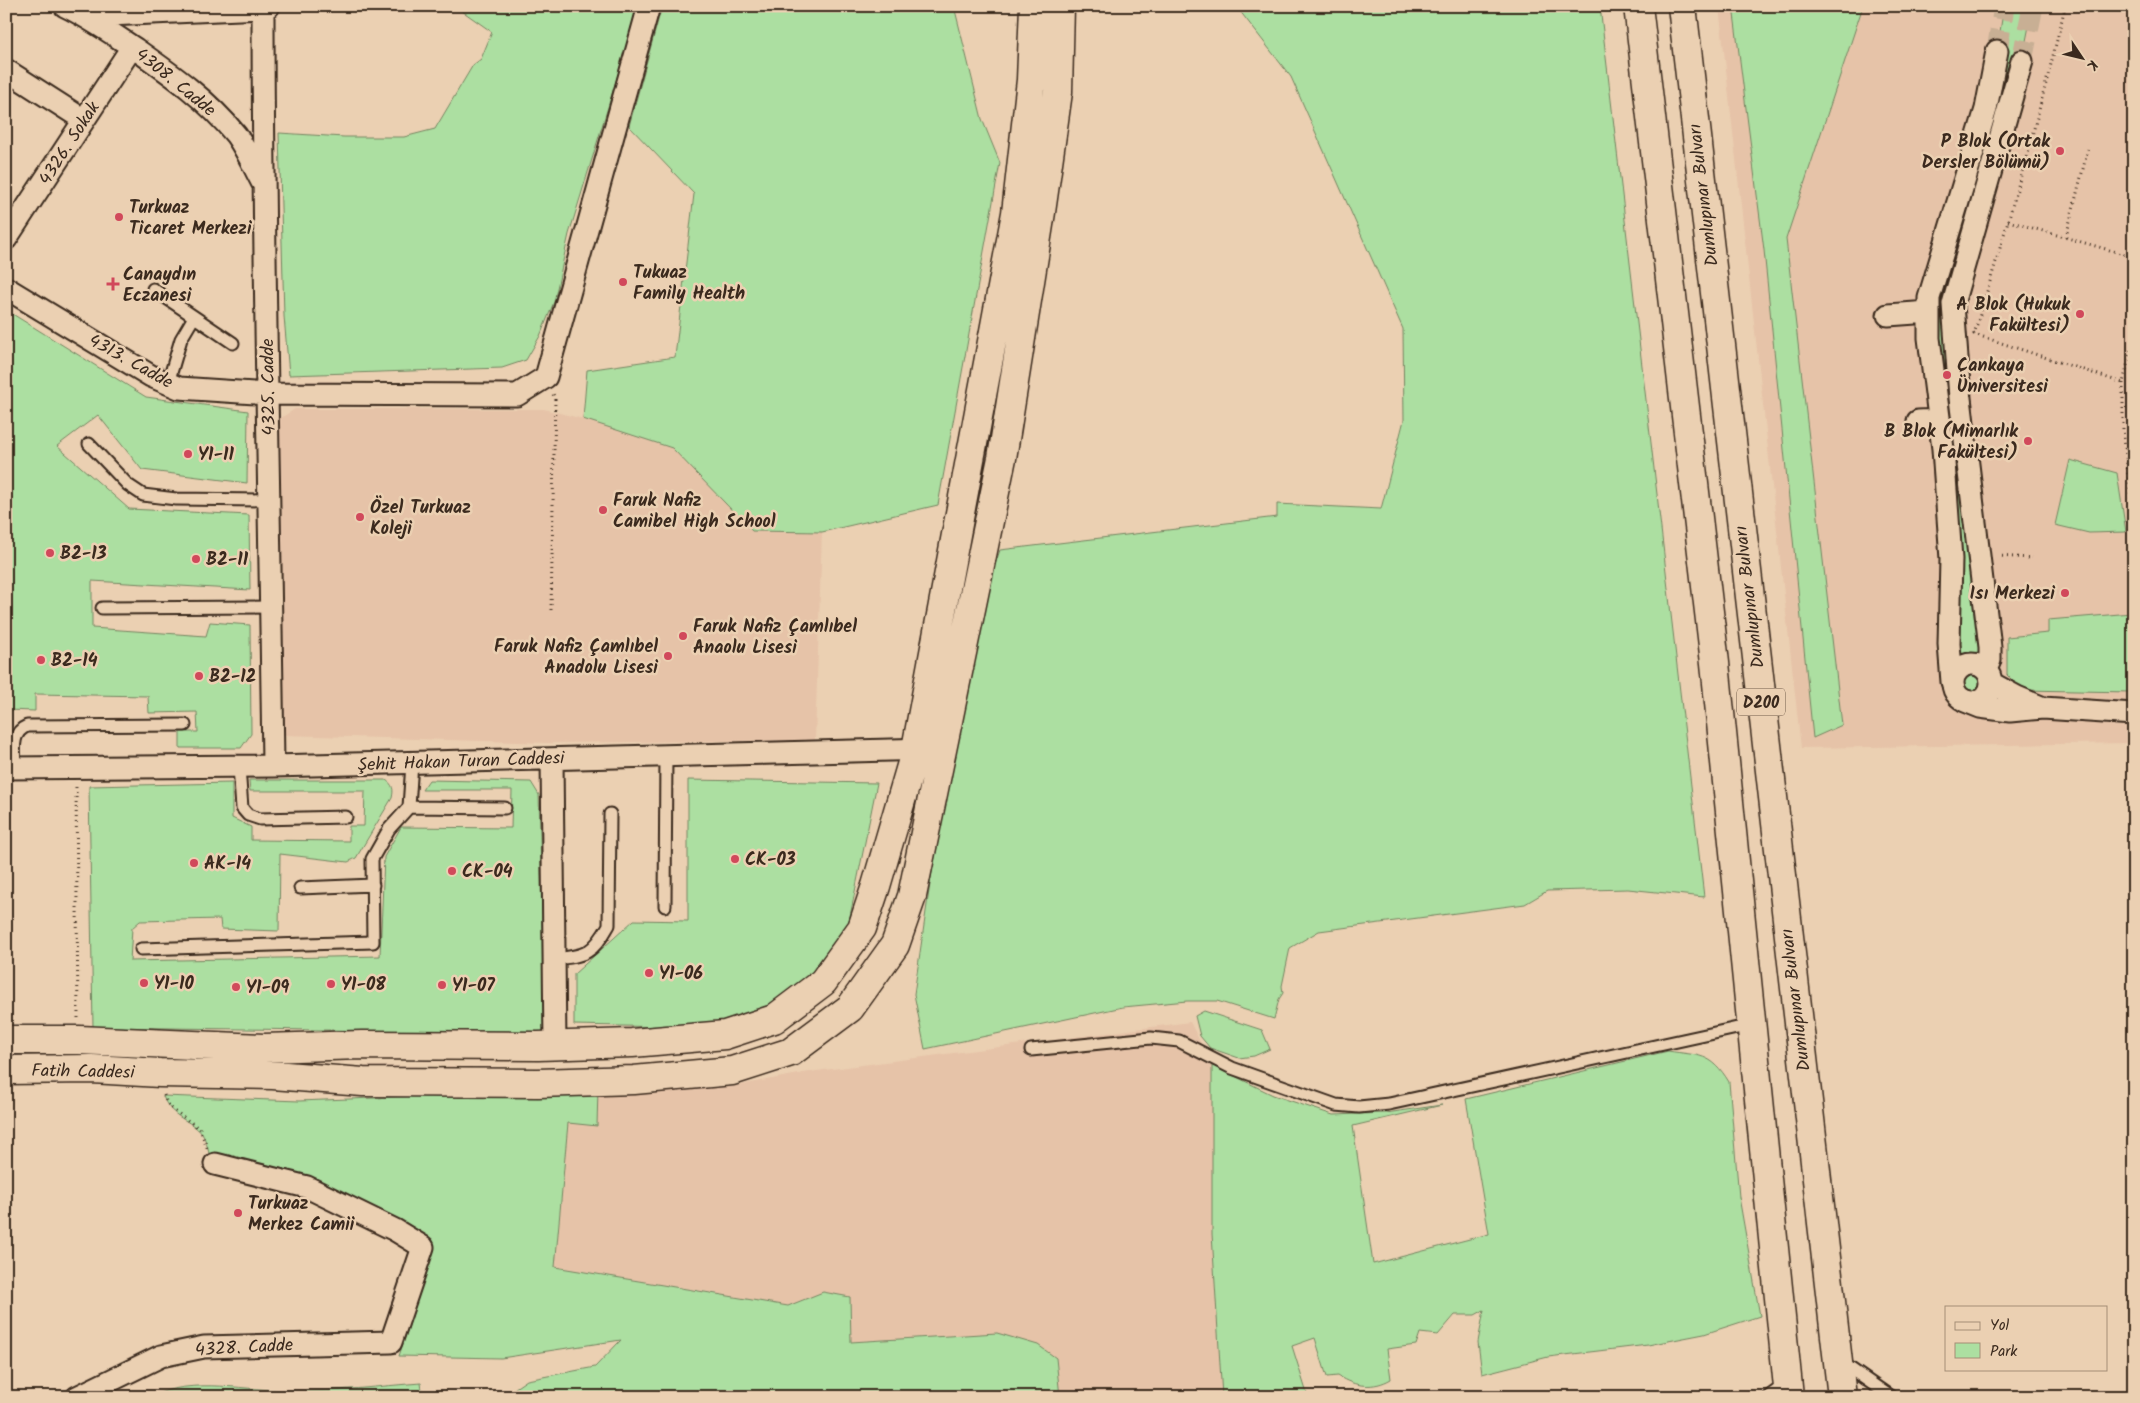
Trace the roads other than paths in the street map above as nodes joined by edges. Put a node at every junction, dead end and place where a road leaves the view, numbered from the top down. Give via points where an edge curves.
1 (65, 6) edge
2 (649, 6) edge
3 (1034, 6) edge
4 (1060, 6) edge
5 (1638, 6) edge
6 (1682, 6) edge
7 (266, 7) edge
8 (88, 16) junction
9 (132, 47) junction
10 (1997, 51) tunnel mouth
11 (2022, 61) tunnel mouth
12 (6, 70) edge
13 (84, 120) junction
14 (263, 184) junction
15 (6, 239) edge
16 (6, 288) edge
17 (152, 289) dead end
18 (1929, 312) junction
19 (1888, 315) dead end
20 (194, 317) junction
21 (233, 342) dead end
22 (168, 383) junction
23 (268, 394) junction
24 (1939, 420) junction
25 (1918, 422) dead end
26 (89, 444) dead end
27 (269, 500) junction
28 (271, 607) junction
29 (102, 608) dead end
30 (1989, 676) junction
31 (1952, 682) junction
32 (1965, 701) junction
33 (2044, 708) junction
34 (2134, 714) edge
35 (185, 724) dead end
36 (929, 749) junction
37 (666, 756) junction
38 (552, 759) junction
39 (412, 763) junction
40 (272, 766) junction
41 (239, 767) junction
42 (10, 768) edge
43 (409, 807) junction
44 (505, 808) dead end
45 (610, 814) dead end
46 (346, 817) dead end
47 (373, 885) junction
48 (300, 888) dead end
49 (665, 906) dead end
50 (141, 949) dead end
51 (554, 959) junction
52 (1751, 1025) junction
53 (6, 1040) edge
54 (554, 1046) junction
55 (1032, 1050) dead end
56 (6, 1070) edge
57 (215, 1164) road end
58 (1836, 1358) junction
59 (1781, 1392) edge
60 (77, 1397) edge
61 (1842, 1397) edge
62 (1891, 1397) edge

1 - 8 street, 4308. Cadde
2 - 23 street, 4313. Cadde via 546,377 517,395
3 - 36 main road via 1031,80 1016,212
4 - 36 main road via 1058,92 1002,458
5 - 52 main road, D200 via 1715,663
6 - 58 main road, Dumlupınar Bulvarı / D200
7 - 8 street
7 - 14 street, 4325. Cadde
8 - 9 street, 4308. Cadde
9 - 13 street, 4326. Sokak
9 - 14 street, 4308. Cadde via 172,74 210,106 237,137
10 - 18 street via 1929,298
11 - 30 street via 1953,304 1960,398 1990,647
12 - 13 street
13 - 15 street, 4326. Sokak
14 - 23 street, 4325. Cadde
16 - 22 street, 4313. Cadde via 151,376
17 - 20 lane
18 - 19 street
18 - 24 street
20 - 21 lane
20 - 22 lane via 181,339
22 - 23 street, 4313. Cadde via 179,388
23 - 27 street, 4325. Cadde
24 - 25 street
24 - 31 street via 1951,559 1949,644
26 - 27 lane via 128,485 143,495 176,499
27 - 28 street, 4325. Cadde
28 - 29 lane
28 - 40 street, 4325. Cadde
30 - 31 street via 1976,664 1963,666
30 - 32 street via 1990,689 1982,698
30 - 33 street via 2025,701
31 - 32 street via 1956,693
32 - 33 street via 1980,707 2010,711
33 - 34 street
35 - 42 lane via 27,726 18,730 15,736
36 - 37 street, Şehit Hakan Turan Caddesi
36 - 54 main road via 862,928 823,982 774,1019 725,1035
36 - 56 main road, Fatih Caddesi via 912,896 895,945 850,1008 791,1052 732,1071 634,1080 538,1083 363,1082 273,1075 92,1069
37 - 38 street, Şehit Hakan Turan Caddesi
37 - 49 lane
38 - 39 street, Şehit Hakan Turan Caddesi
38 - 51 street
39 - 40 street, Şehit Hakan Turan Caddesi
39 - 43 lane
40 - 41 street, Şehit Hakan Turan Caddesi
41 - 42 street, Şehit Hakan Turan Caddesi
41 - 46 lane via 242,808 248,815 260,819
43 - 44 lane
43 - 47 lane via 389,829 372,859
45 - 51 lane via 608,925 590,950 578,957
47 - 48 lane
47 - 50 lane via 374,942
51 - 54 street
52 - 55 lane via 1398,1102 1359,1107 1336,1105 1232,1068 1179,1041 1151,1038
52 - 59 main road, D200
53 - 54 main road via 264,1048
57 - 60 street, 4328. Cadde via 307,1187 423,1247 391,1342 204,1347 161,1356
58 - 61 main road, Dumlupınar Bulvarı / D200
58 - 62 lane

